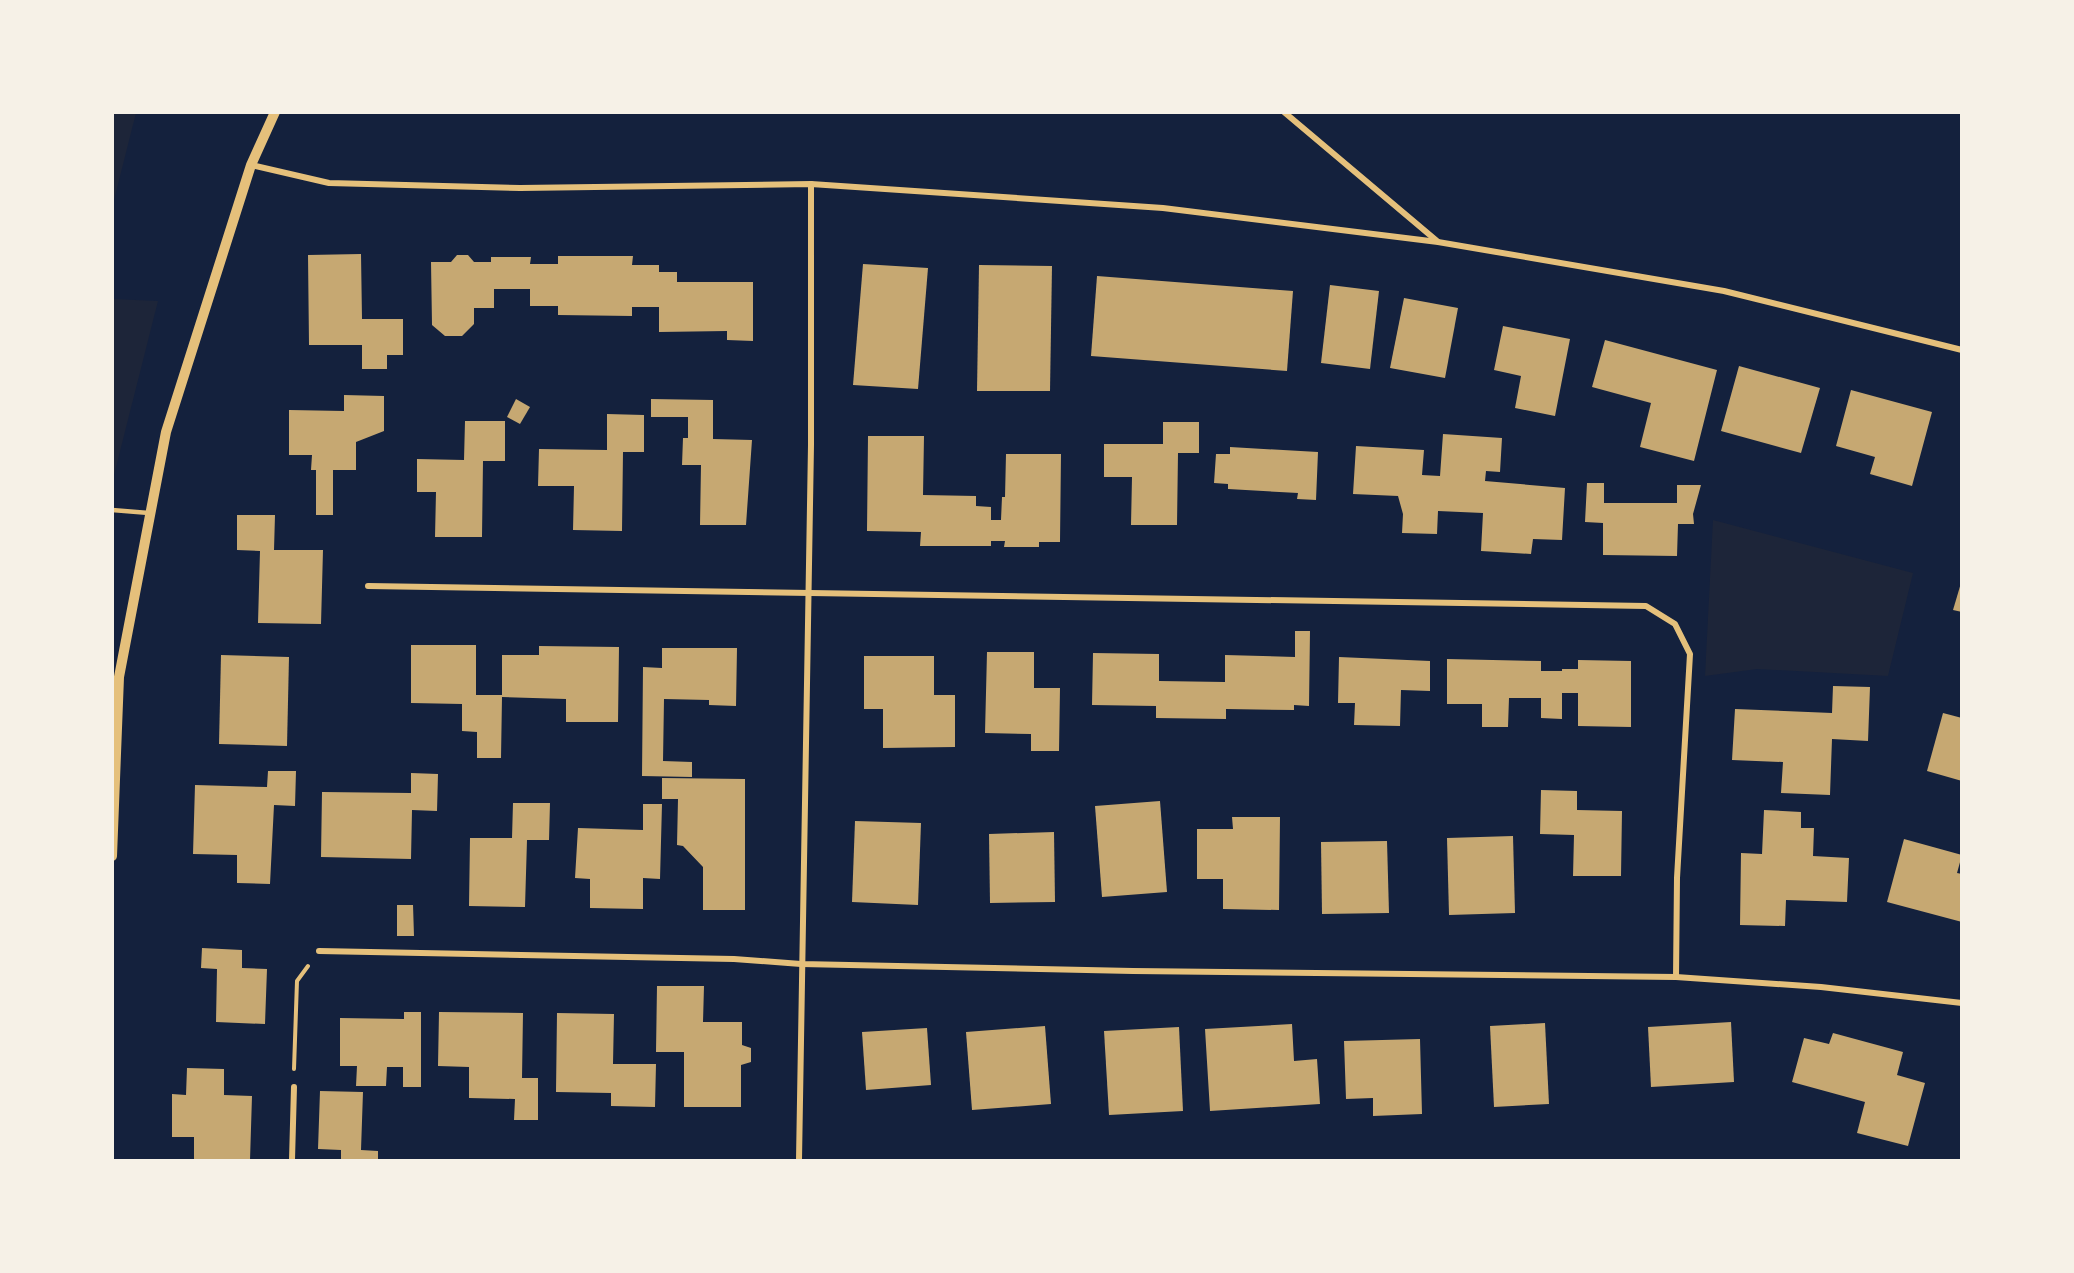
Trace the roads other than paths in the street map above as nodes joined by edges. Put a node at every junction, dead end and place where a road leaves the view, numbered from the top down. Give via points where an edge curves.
1 (275, 112) edge
2 (1284, 112) edge
3 (251, 165) junction
4 (811, 184) junction
5 (1438, 242) junction
6 (1962, 350) edge
7 (112, 510) edge
8 (149, 513) junction
9 (368, 586) dead end
10 (809, 592) junction
11 (112, 856) edge
12 (319, 951) road end
13 (801, 964) junction
14 (1676, 977) junction
15 (1962, 1004) edge
16 (294, 1087) road end
17 (292, 1161) edge
18 (799, 1161) edge

1 - 3 street
2 - 5 street
3 - 4 street via 341,183 520,188
3 - 8 street via 166,432
4 - 5 street via 1163,208
4 - 10 street
5 - 6 street via 1724,291
7 - 8 lane
8 - 11 street via 119,677
9 - 10 street
10 - 13 street
10 - 14 street via 1646,606 1675,624 1690,654 1677,878
12 - 13 street via 734,959
13 - 14 street
13 - 18 street
14 - 15 street via 1821,987
16 - 17 street

